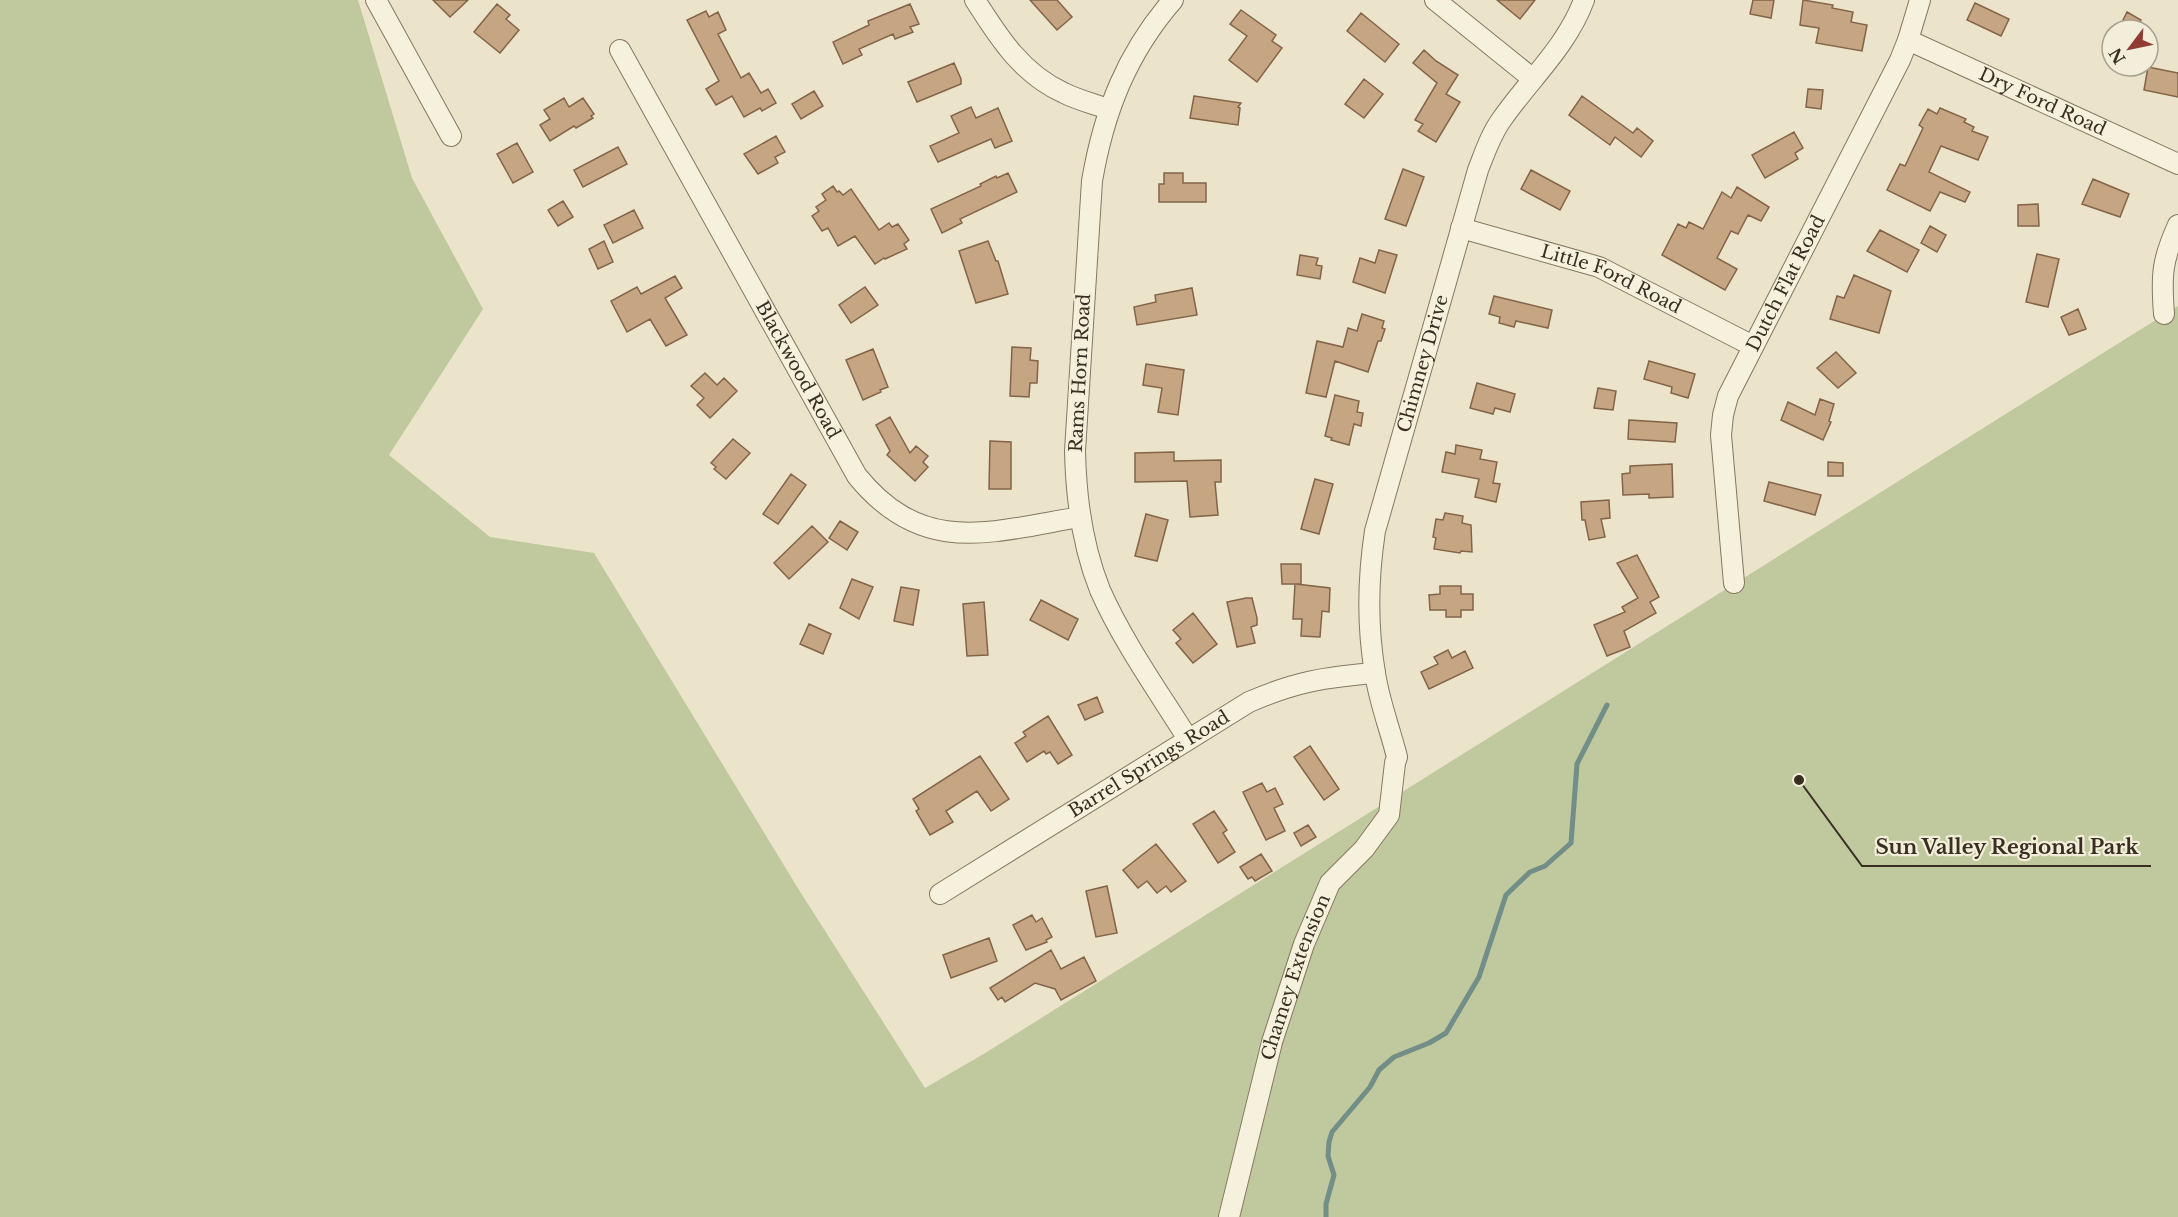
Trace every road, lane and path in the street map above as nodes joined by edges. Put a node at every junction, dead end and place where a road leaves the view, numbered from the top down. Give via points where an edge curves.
1 (376, 0) edge
2 (975, 0) edge
3 (1173, 0) edge
4 (1436, 0) edge
5 (1584, 0) edge
6 (1920, 0) edge
7 (1908, 40) junction
8 (620, 50) dead end
9 (1533, 79) junction
10 (1108, 109) junction
11 (451, 136) dead end
12 (2178, 164) edge
13 (2178, 225) edge
14 (1461, 228) junction
15 (2164, 314) dead end
16 (1753, 346) junction
17 (1080, 517) junction
18 (1734, 583) dead end
19 (1375, 673) junction
20 (1188, 739) junction
21 (1398, 757) joint
22 (939, 894) dead end
23 (1229, 1217) edge

1 - 11 street
2 - 10 street via 1022,65 1064,93
3 - 10 street, Rams Horn Road via 1129,63
4 - 9 street
5 - 9 street, Chimney Drive via 1565,39
6 - 7 street, Dutch Flat Road
7 - 12 street, Dry Ford Road
7 - 16 street, Dutch Flat Road
8 - 17 street, Blackwood Road via 857,476 871,493 912,522 958,534
9 - 14 street, Chimney Drive via 1488,144
10 - 17 street, Rams Horn Road via 1092,181 1075,451
13 - 15 street via 2162,271
14 - 16 street, Little Ford Road via 1599,267
14 - 19 street, Chimney Drive via 1375,531 1369,598
16 - 18 street, Dutch Flat Road via 1728,396 1721,435
17 - 20 street, Rams Horn Road via 1094,571 1116,624
19 - 20 street, Barrel Springs Road via 1311,680 1280,689 1249,702
19 - 21 street, Chimney Drive
20 - 22 street, Barrel Springs Road
21 - 23 street, Chamey Extension via 1389,815 1364,849 1330,883 1304,944 1272,1042

